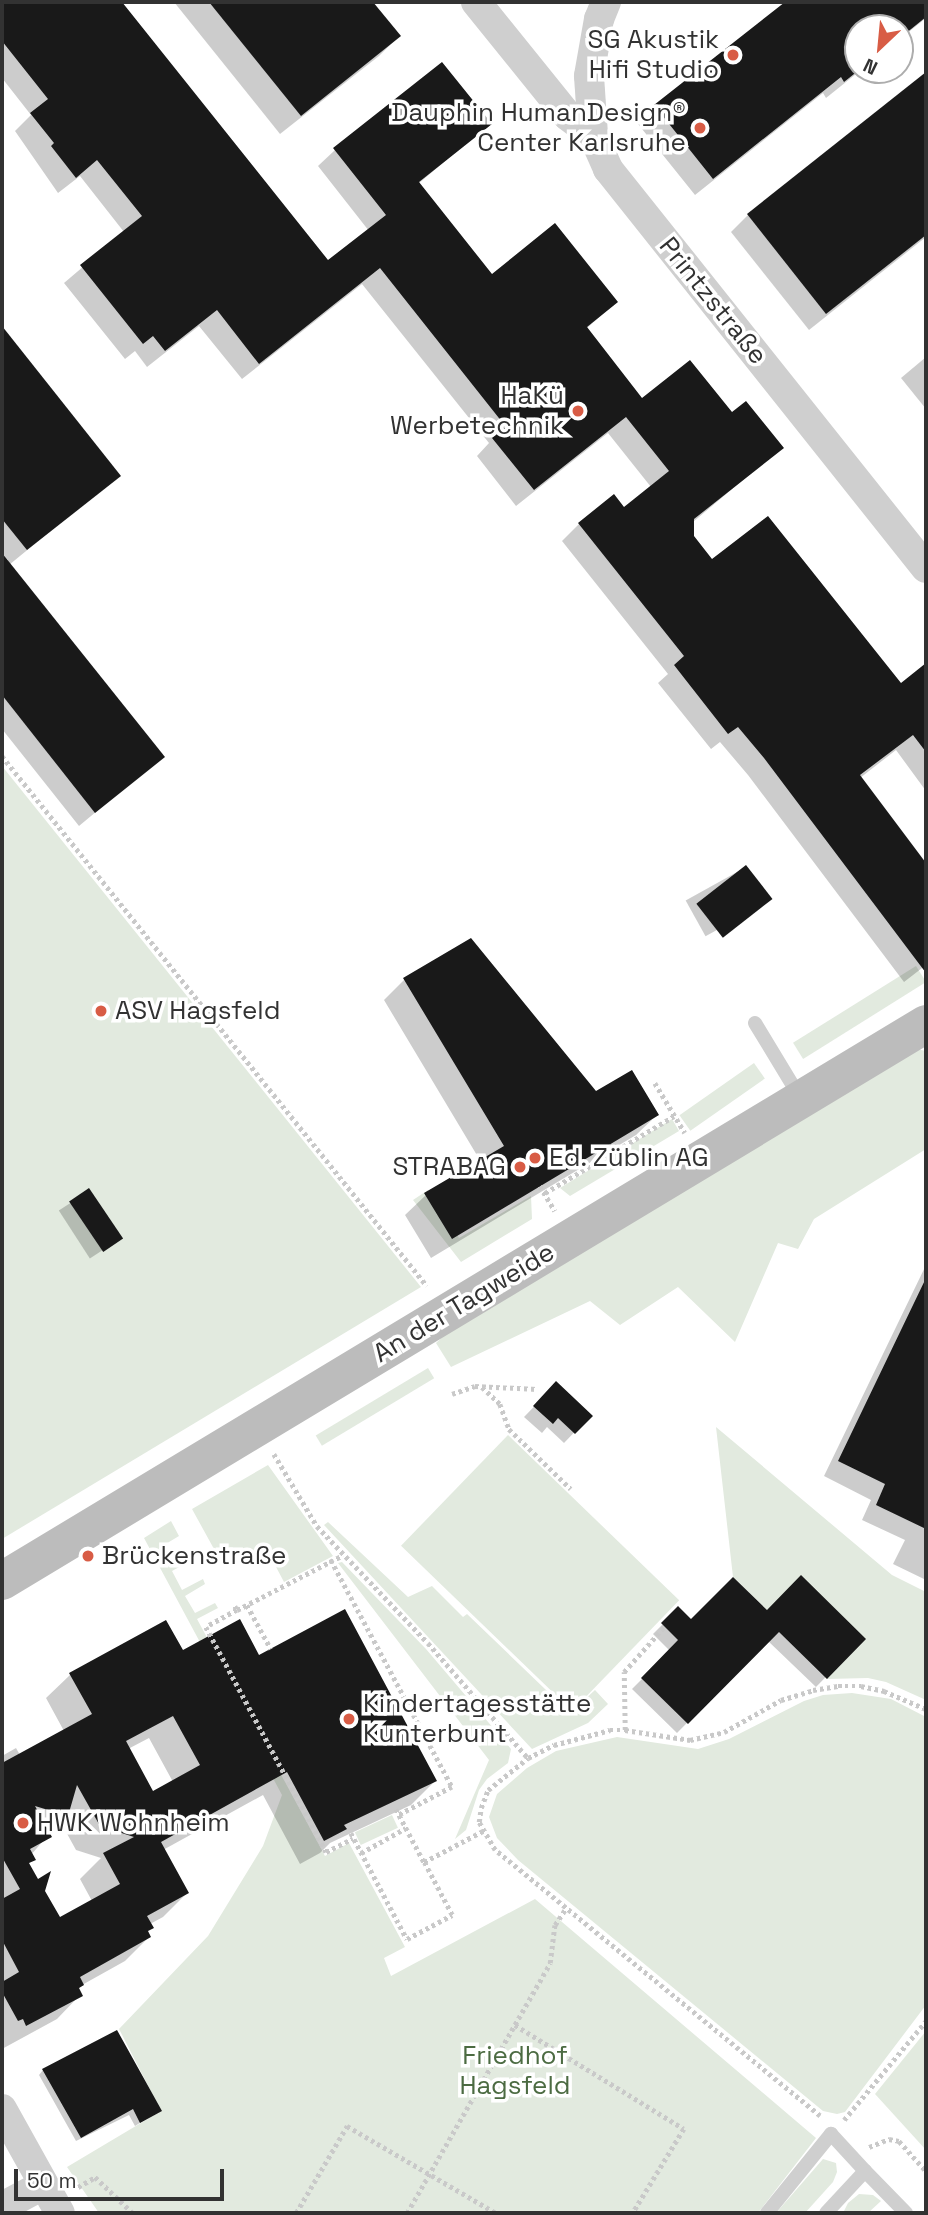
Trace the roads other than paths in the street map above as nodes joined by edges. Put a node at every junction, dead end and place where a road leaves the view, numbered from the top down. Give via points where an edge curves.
1 (476, 2) edge
2 (606, 2) edge
3 (593, 135) junction
4 (926, 568) edge
5 (755, 1023) dead end
6 (926, 1024) edge
7 (802, 1100) junction
8 (2, 1581) edge
9 (2, 2109) edge
10 (865, 2171) junction
11 (43, 2185) junction
12 (2, 2207) edge
13 (60, 2213) edge
14 (767, 2213) edge
15 (826, 2213) edge
16 (906, 2213) edge

1 - 3 street via 568,116
2 - 3 street, Printzstraße via 589,76
3 - 4 street, Printzstraße via 608,169
5 - 7 lane
6 - 7 main road, An der Tagweide
7 - 8 main road, An der Tagweide
9 - 11 street
10 - 14 lane via 831,2134
10 - 15 lane
10 - 16 lane
11 - 12 street
11 - 13 street

